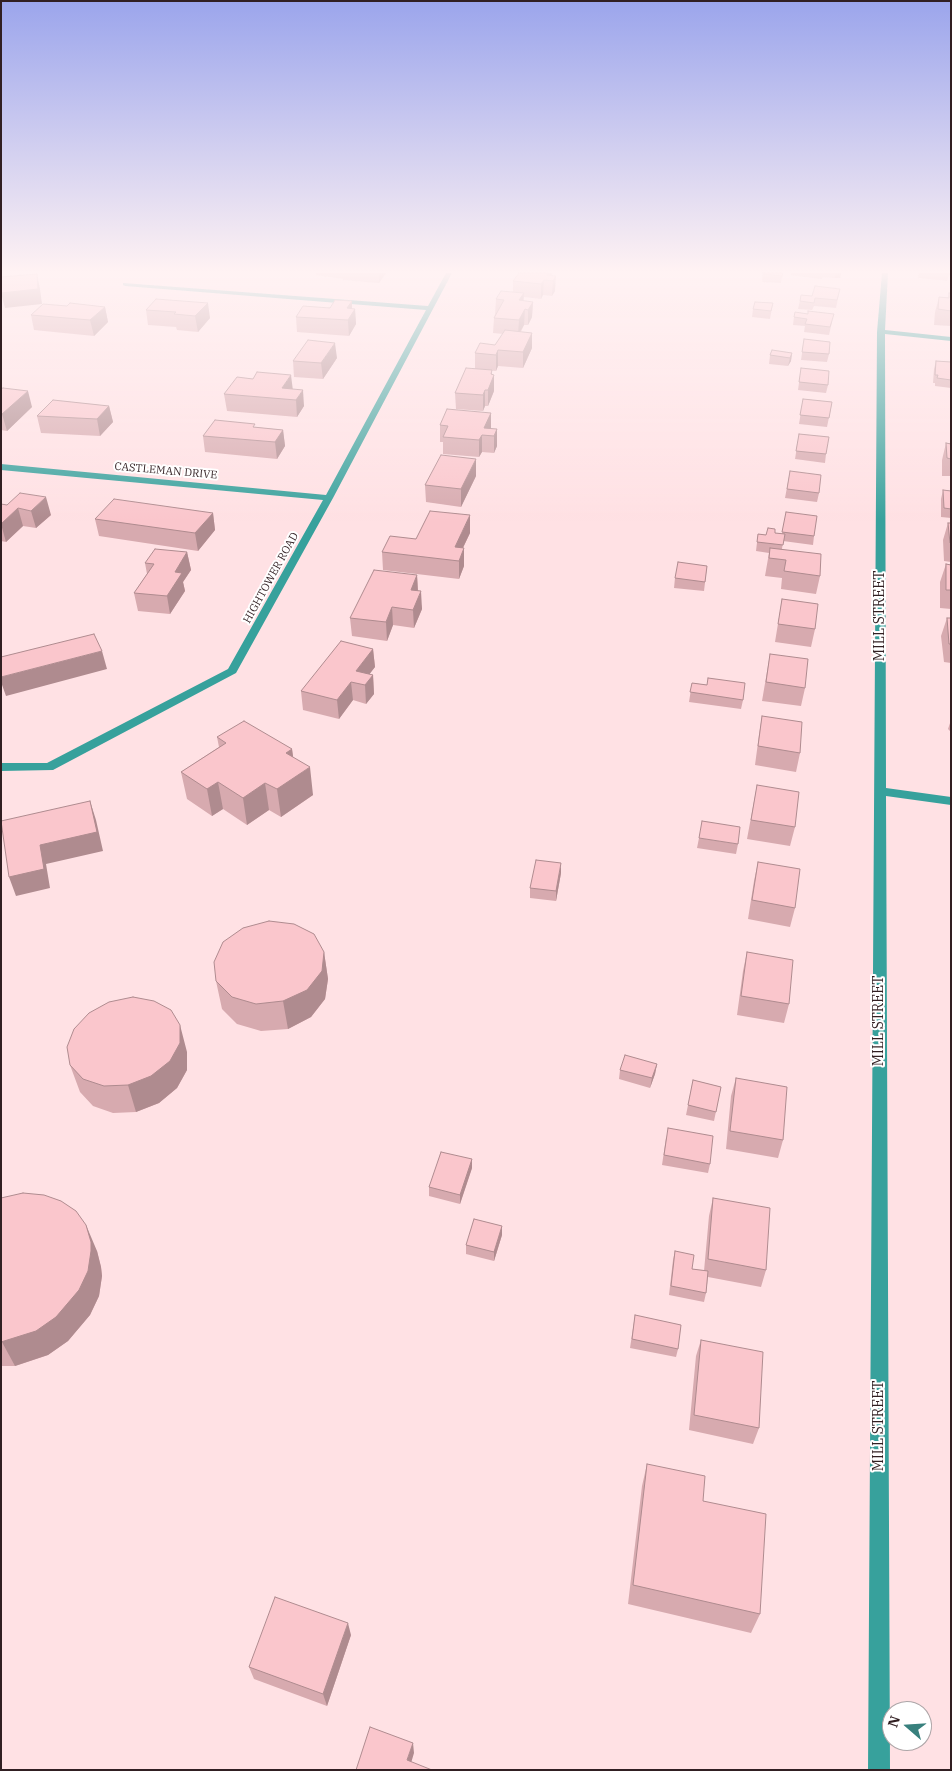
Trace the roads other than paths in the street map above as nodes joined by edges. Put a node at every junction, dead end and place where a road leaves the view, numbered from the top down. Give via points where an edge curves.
1 (404, 356) edge
2 (881, 356) edge
3 (1, 467) edge
4 (329, 498) junction
5 (1, 767) edge
6 (880, 791) junction
7 (951, 802) edge
8 (879, 1770) edge

1 - 4 street, HIGHTOWER ROAD
2 - 6 street, MILL STREET
3 - 4 street, CASTLEMAN DRIVE
4 - 5 street, HIGHTOWER ROAD via 232,670 49,767
6 - 7 street
6 - 8 street, MILL STREET

